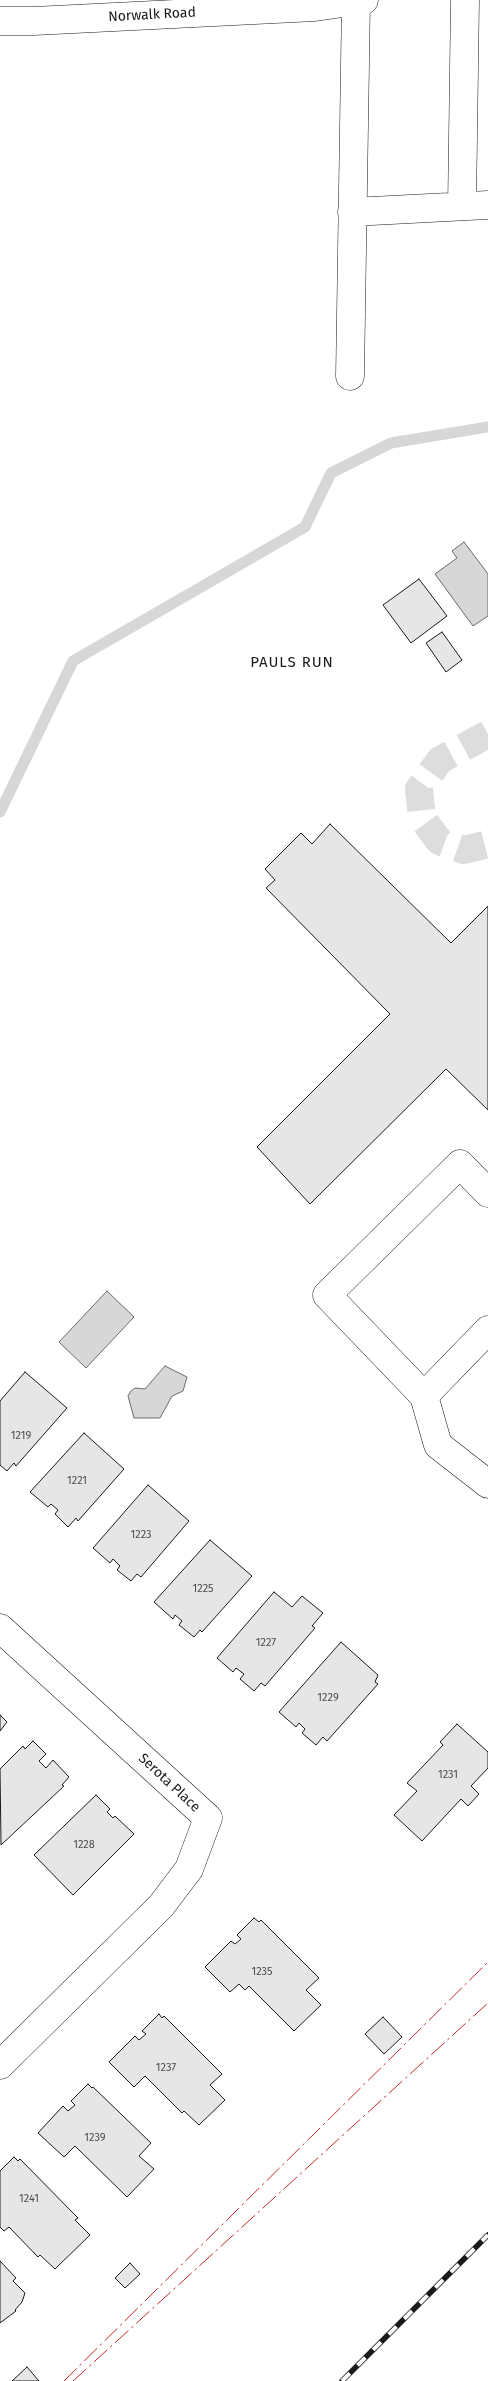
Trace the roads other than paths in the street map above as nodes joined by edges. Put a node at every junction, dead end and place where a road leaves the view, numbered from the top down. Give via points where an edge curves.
1 (465, 0) edge
2 (360, 1) edge
3 (0, 21) edge
4 (475, 206) edge
5 (352, 212) junction
6 (350, 376) dead end
7 (488, 1193) edge
8 (488, 1330) edge
9 (424, 1396) junction
10 (488, 1484) edge
11 (0, 1628) edge
12 (0, 2065) edge

1 - 4 street
2 - 3 street, Norwalk Road via 315,7
2 - 5 street
4 - 5 street
5 - 6 street
7 - 9 street via 460,1164 327,1295
8 - 9 street
9 - 10 street via 438,1444
11 - 12 street, Serota Place via 208,1818 189,1869 161,1906

